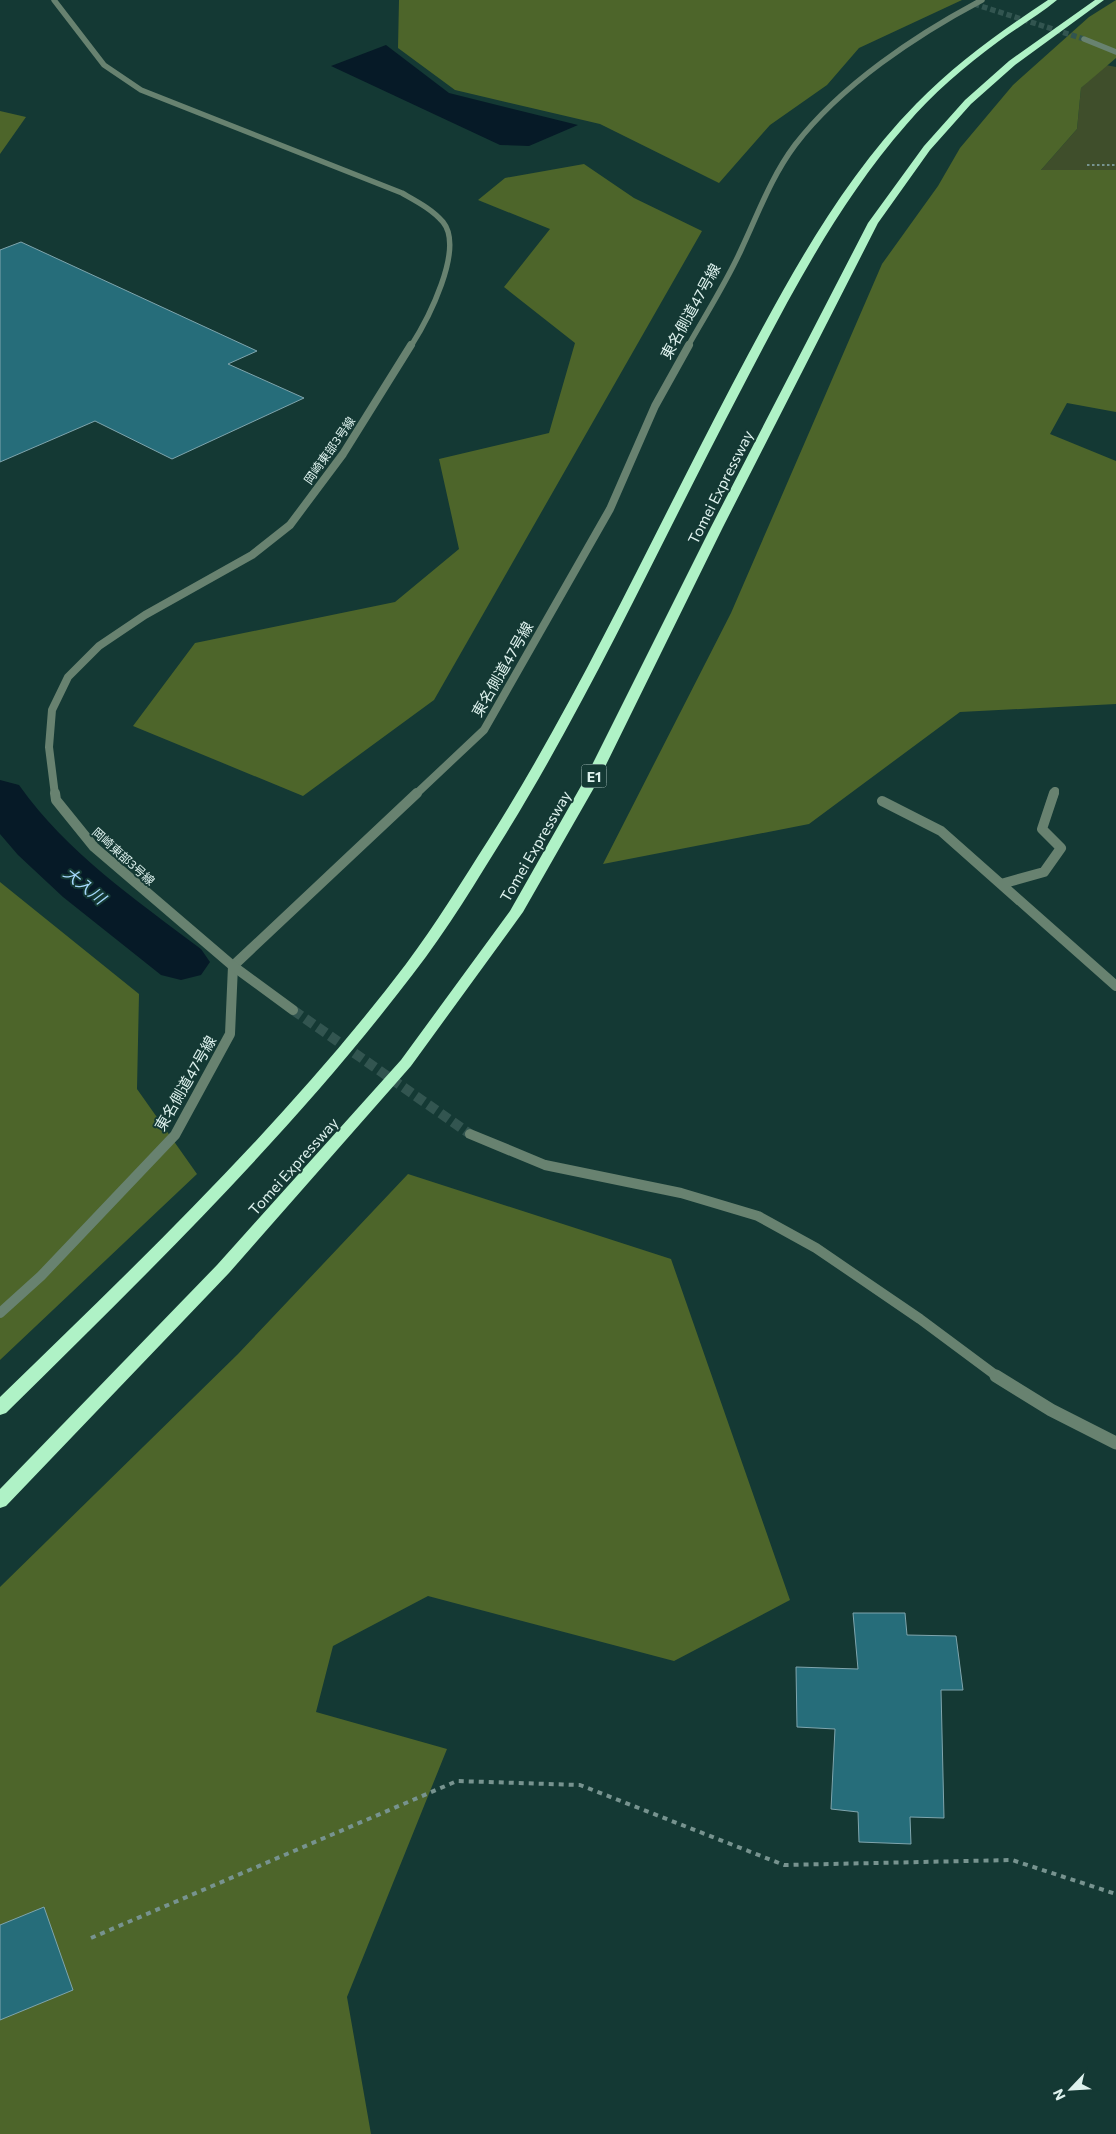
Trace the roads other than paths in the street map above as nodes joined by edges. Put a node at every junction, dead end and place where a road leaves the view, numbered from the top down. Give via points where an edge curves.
1 (54, 0) edge
2 (982, 0) edge
3 (1054, 0) edge
4 (1100, 0) edge
5 (1084, 39) tunnel mouth
6 (1116, 52) edge
7 (1055, 791) dead end
8 (882, 802) dead end
9 (1001, 884) junction
10 (233, 966) junction
11 (1116, 986) edge
12 (293, 1010) tunnel mouth
13 (470, 1134) tunnel mouth
14 (0, 1313) edge
15 (0, 1408) edge
16 (1116, 1443) edge
17 (0, 1500) edge

1 - 10 street, 岡崎東部3号線 via 104,65 141,90 402,193 428,208 444,223 451,245 443,277 424,323 343,454 290,525 252,555 145,615 99,646 68,677 52,710 49,747 56,800 94,848
2 - 10 street, 東名側道47号線 via 896,51 828,109 795,145 775,175 740,252 655,406 610,509 484,730
3 - 15 highway, Tomei Expressway via 998,36 954,72 905,120 852,185 811,249 712,431 576,701 499,833 410,968 286,1118 119,1291
4 - 17 highway, Tomei Expressway / E1 via 1012,63 968,102 927,148 873,224 592,779 516,912 406,1063 223,1269
5 - 6 street
7 - 9 street via 1042,829 1061,848 1044,872
8 - 9 street via 941,832
9 - 11 street
10 - 12 street, 岡崎東部3号線
10 - 14 street, 東名側道47号線 via 230,1034 175,1135 41,1276
13 - 16 street via 545,1165 681,1193 758,1216 816,1248 920,1319 989,1372 1050,1410

